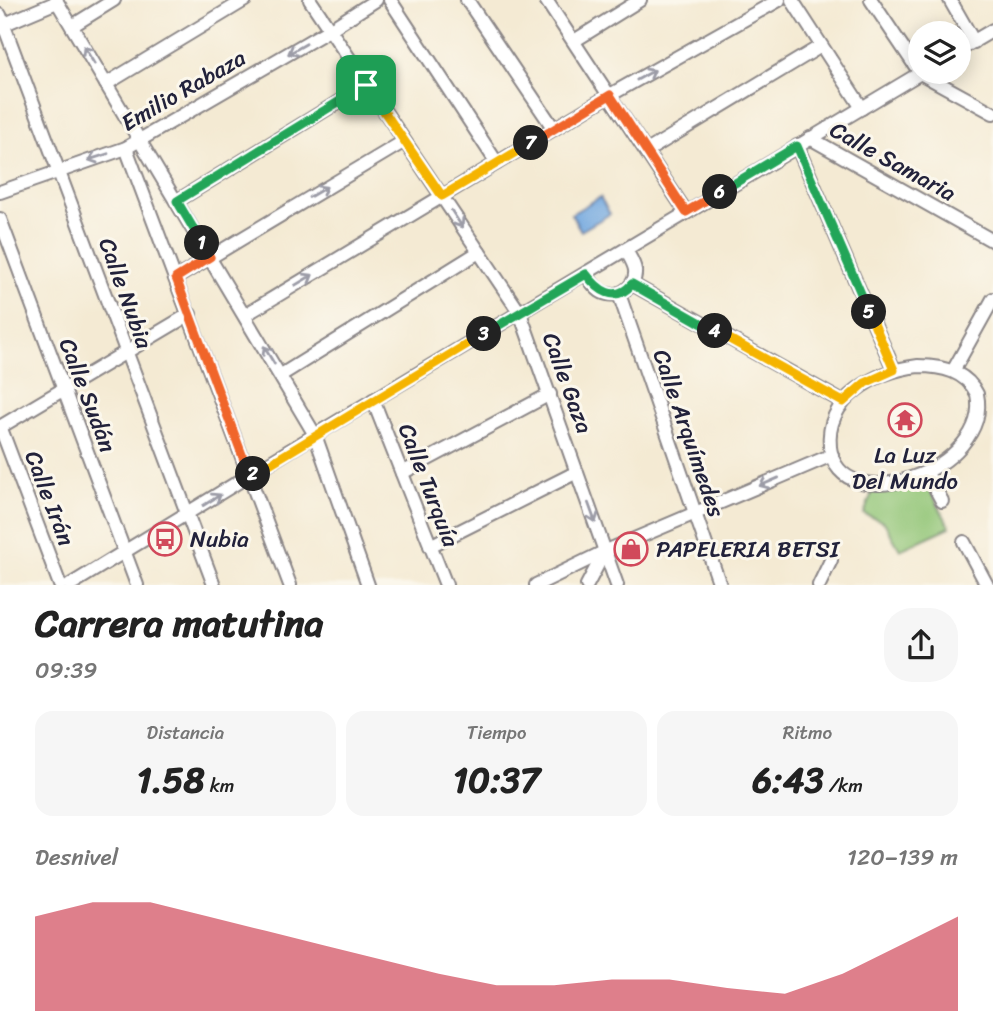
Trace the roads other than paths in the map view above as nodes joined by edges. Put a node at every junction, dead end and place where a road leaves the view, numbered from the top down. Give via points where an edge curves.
1 (114, 0) edge
2 (245, 0) edge
3 (310, 0) edge
4 (376, 0) edge
5 (390, 0) edge
6 (467, 0) edge
7 (546, 0) edge
8 (640, 0) edge
9 (779, 0) edge
10 (792, 0) edge
11 (871, 0) edge
12 (950, 0) edge
13 (57, 1) edge
14 (1, 22) edge
15 (72, 26) junction
16 (329, 30) junction
17 (993, 30) edge
18 (574, 41) junction
19 (974, 42) junction
20 (971, 44) edge
21 (821, 46) junction
22 (908, 53) edge
23 (908, 80) edge
24 (106, 84) junction
25 (942, 84) edge
26 (366, 85) junction
27 (610, 95) junction
28 (862, 108) junction
29 (993, 113) edge
30 (554, 129) junction
31 (810, 138) junction
32 (139, 141) junction
33 (404, 142) junction
34 (797, 146) junction
35 (126, 148) junction
36 (647, 151) junction
37 (497, 163) junction
38 (58, 170) junction
39 (0, 192) edge
40 (442, 196) junction
41 (177, 201) junction
42 (686, 212) junction
43 (0, 219) edge
44 (993, 240) edge
45 (626, 250) junction
46 (479, 252) junction
47 (210, 257) junction
48 (586, 274) junction
49 (176, 278) junction
50 (632, 284) junction
51 (619, 294) junction
52 (993, 299) edge
53 (520, 313) junction
54 (190, 314) junction
55 (245, 315) junction
56 (126, 353) junction
57 (894, 370) junction
58 (953, 371) junction
59 (281, 375) junction
60 (63, 390) junction
61 (550, 394) junction
62 (373, 400) junction
63 (843, 402) junction
64 (0, 427) edge
65 (315, 435) junction
66 (832, 455) junction
67 (577, 472) junction
68 (402, 474) junction
69 (928, 475) junction
70 (250, 476) junction
71 (942, 500) dead end
72 (694, 513) junction
73 (187, 515) junction
74 (964, 542) dead end
75 (430, 546) junction
76 (606, 551) junction
77 (125, 552) junction
78 (831, 559) dead end
79 (60, 585) edge
80 (70, 585) edge
81 (137, 585) edge
82 (214, 585) edge
83 (290, 585) edge
84 (368, 585) edge
85 (446, 585) edge
86 (536, 585) edge
87 (587, 585) edge
88 (617, 585) edge
89 (720, 585) edge
90 (820, 585) edge
91 (987, 585) edge

1 - 15 street
2 - 24 street
3 - 16 street, Calle Gaza
4 - 16 street, Emilio Rabaza
5 - 37 street
6 - 30 street
7 - 18 street
8 - 18 street
27 -> 9 street
10 - 21 street
11 - 22 street
12 - 19 street
13 - 14 street
13 - 15 street
14 - 38 street, Calle Nubia
24 -> 15 street
16 - 26 street, Calle Gaza
16 -> 32 street, Emilio Rabaza
17 - 19 street
18 - 27 street
19 - 20 street
21 - 28 street
21 - 36 street
23 - 28 street
24 - 32 street
25 - 29 street
26 - 33 street, Calle Gaza
26 - 41 street
27 - 30 street
27 - 36 street
28 - 31 street
30 - 37 street
31 - 34 street
31 - 44 street, Calle Samaria
32 - 35 street, Emilio Rabaza
32 - 41 street
33 - 40 street, Calle Gaza
47 -> 33 street
34 - 42 street
34 - 57 street
35 -> 38 street, Emilio Rabaza
35 - 49 street
36 - 42 street
37 - 40 street
38 - 39 street, Emilio Rabaza
38 - 56 street, Calle Nubia
40 -> 46 street, Calle Gaza
55 -> 40 street
41 - 47 street
42 - 45 street
43 - 60 street, Calle Sudán
45 - 48 street
45 - 50 street via 635,269
46 - 53 street, Calle Gaza
46 - 59 street
47 - 49 street
47 - 55 street
48 - 51 street via 599,290
48 - 53 street
49 - 54 street
50 - 51 street
50 - 63 street
51 - 72 street, Calle Arquímedes
52 - 58 street
53 - 61 street, Calle Gaza
53 - 62 street
54 - 56 street
54 - 70 street
59 -> 55 street
56 - 60 street
56 - 73 street, Calle Nubia
57 - 58 street via 918,366
57 - 63 street via 865,383
58 - 69 street via 975,390 981,406 980,426 964,450
59 - 65 street
60 - 64 street
60 - 77 street, Calle Sudán
61 - 67 street, Calle Gaza
61 - 68 street
62 - 65 street
62 - 68 street, Calle Turquía
63 - 66 street via 831,434
64 - 79 street, Calle Irán
65 - 70 street
65 - 84 street
66 - 69 street via 846,473 865,483 904,482
66 -> 72 street
67 - 75 street
67 -> 76 street, Calle Gaza
68 - 75 street, Calle Turquía
69 - 71 street
73 -> 70 street
70 - 83 street
72 - 76 street
72 - 89 street, Calle Arquímedes
73 - 77 street
73 - 82 street, Calle Nubia
74 - 91 street
75 - 85 street, Calle Turquía
76 - 86 street
76 - 87 street
76 - 88 street, Calle Gaza
77 - 80 street
77 - 81 street, Calle Sudán
78 - 90 street

